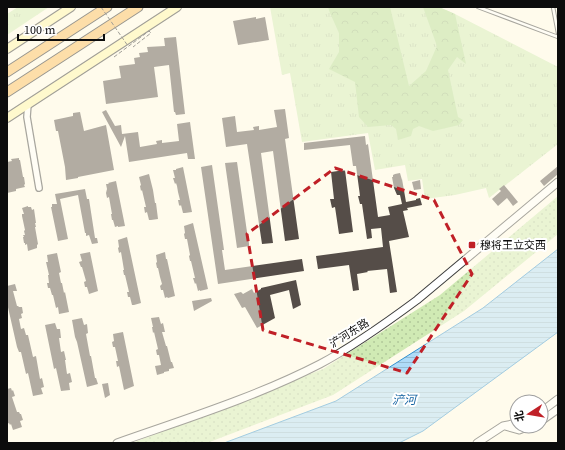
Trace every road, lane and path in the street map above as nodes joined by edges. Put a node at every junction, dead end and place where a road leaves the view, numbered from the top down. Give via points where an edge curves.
1 (71, 7) edge
2 (101, 7) edge
3 (107, 7) edge
4 (138, 7) edge
5 (177, 7) edge
6 (478, 7) edge
7 (554, 7) edge
8 (558, 33) edge
9 (558, 37) edge
10 (128, 47) junction
11 (133, 47) dead end
12 (7, 49) edge
13 (114, 57) dead end
14 (7, 72) edge
15 (7, 92) edge
16 (28, 104) junction
17 (7, 118) edge
18 (558, 182) edge
19 (39, 188) dead end
20 (558, 399) edge
21 (549, 406) edge
22 (558, 409) edge
23 (549, 415) edge
24 (509, 425) edge
25 (503, 426) junction
26 (509, 428) edge
27 (117, 443) edge
28 (477, 443) edge

1 - 12 main road
2 - 10 path, bridge
3 - 14 highway
4 - 15 highway
5 - 16 main road
6 - 9 lane
7 - 8 lane
10 - 11 path, bridge via 149,31 151,33
10 - 13 path, bridge
16 - 17 main road
16 - 19 street via 27,118
18 - 27 street, 浐河东路 via 417,300 346,349 265,390
20 - 21 street
22 - 23 street
24 - 25 street
25 - 26 street
25 - 28 street

